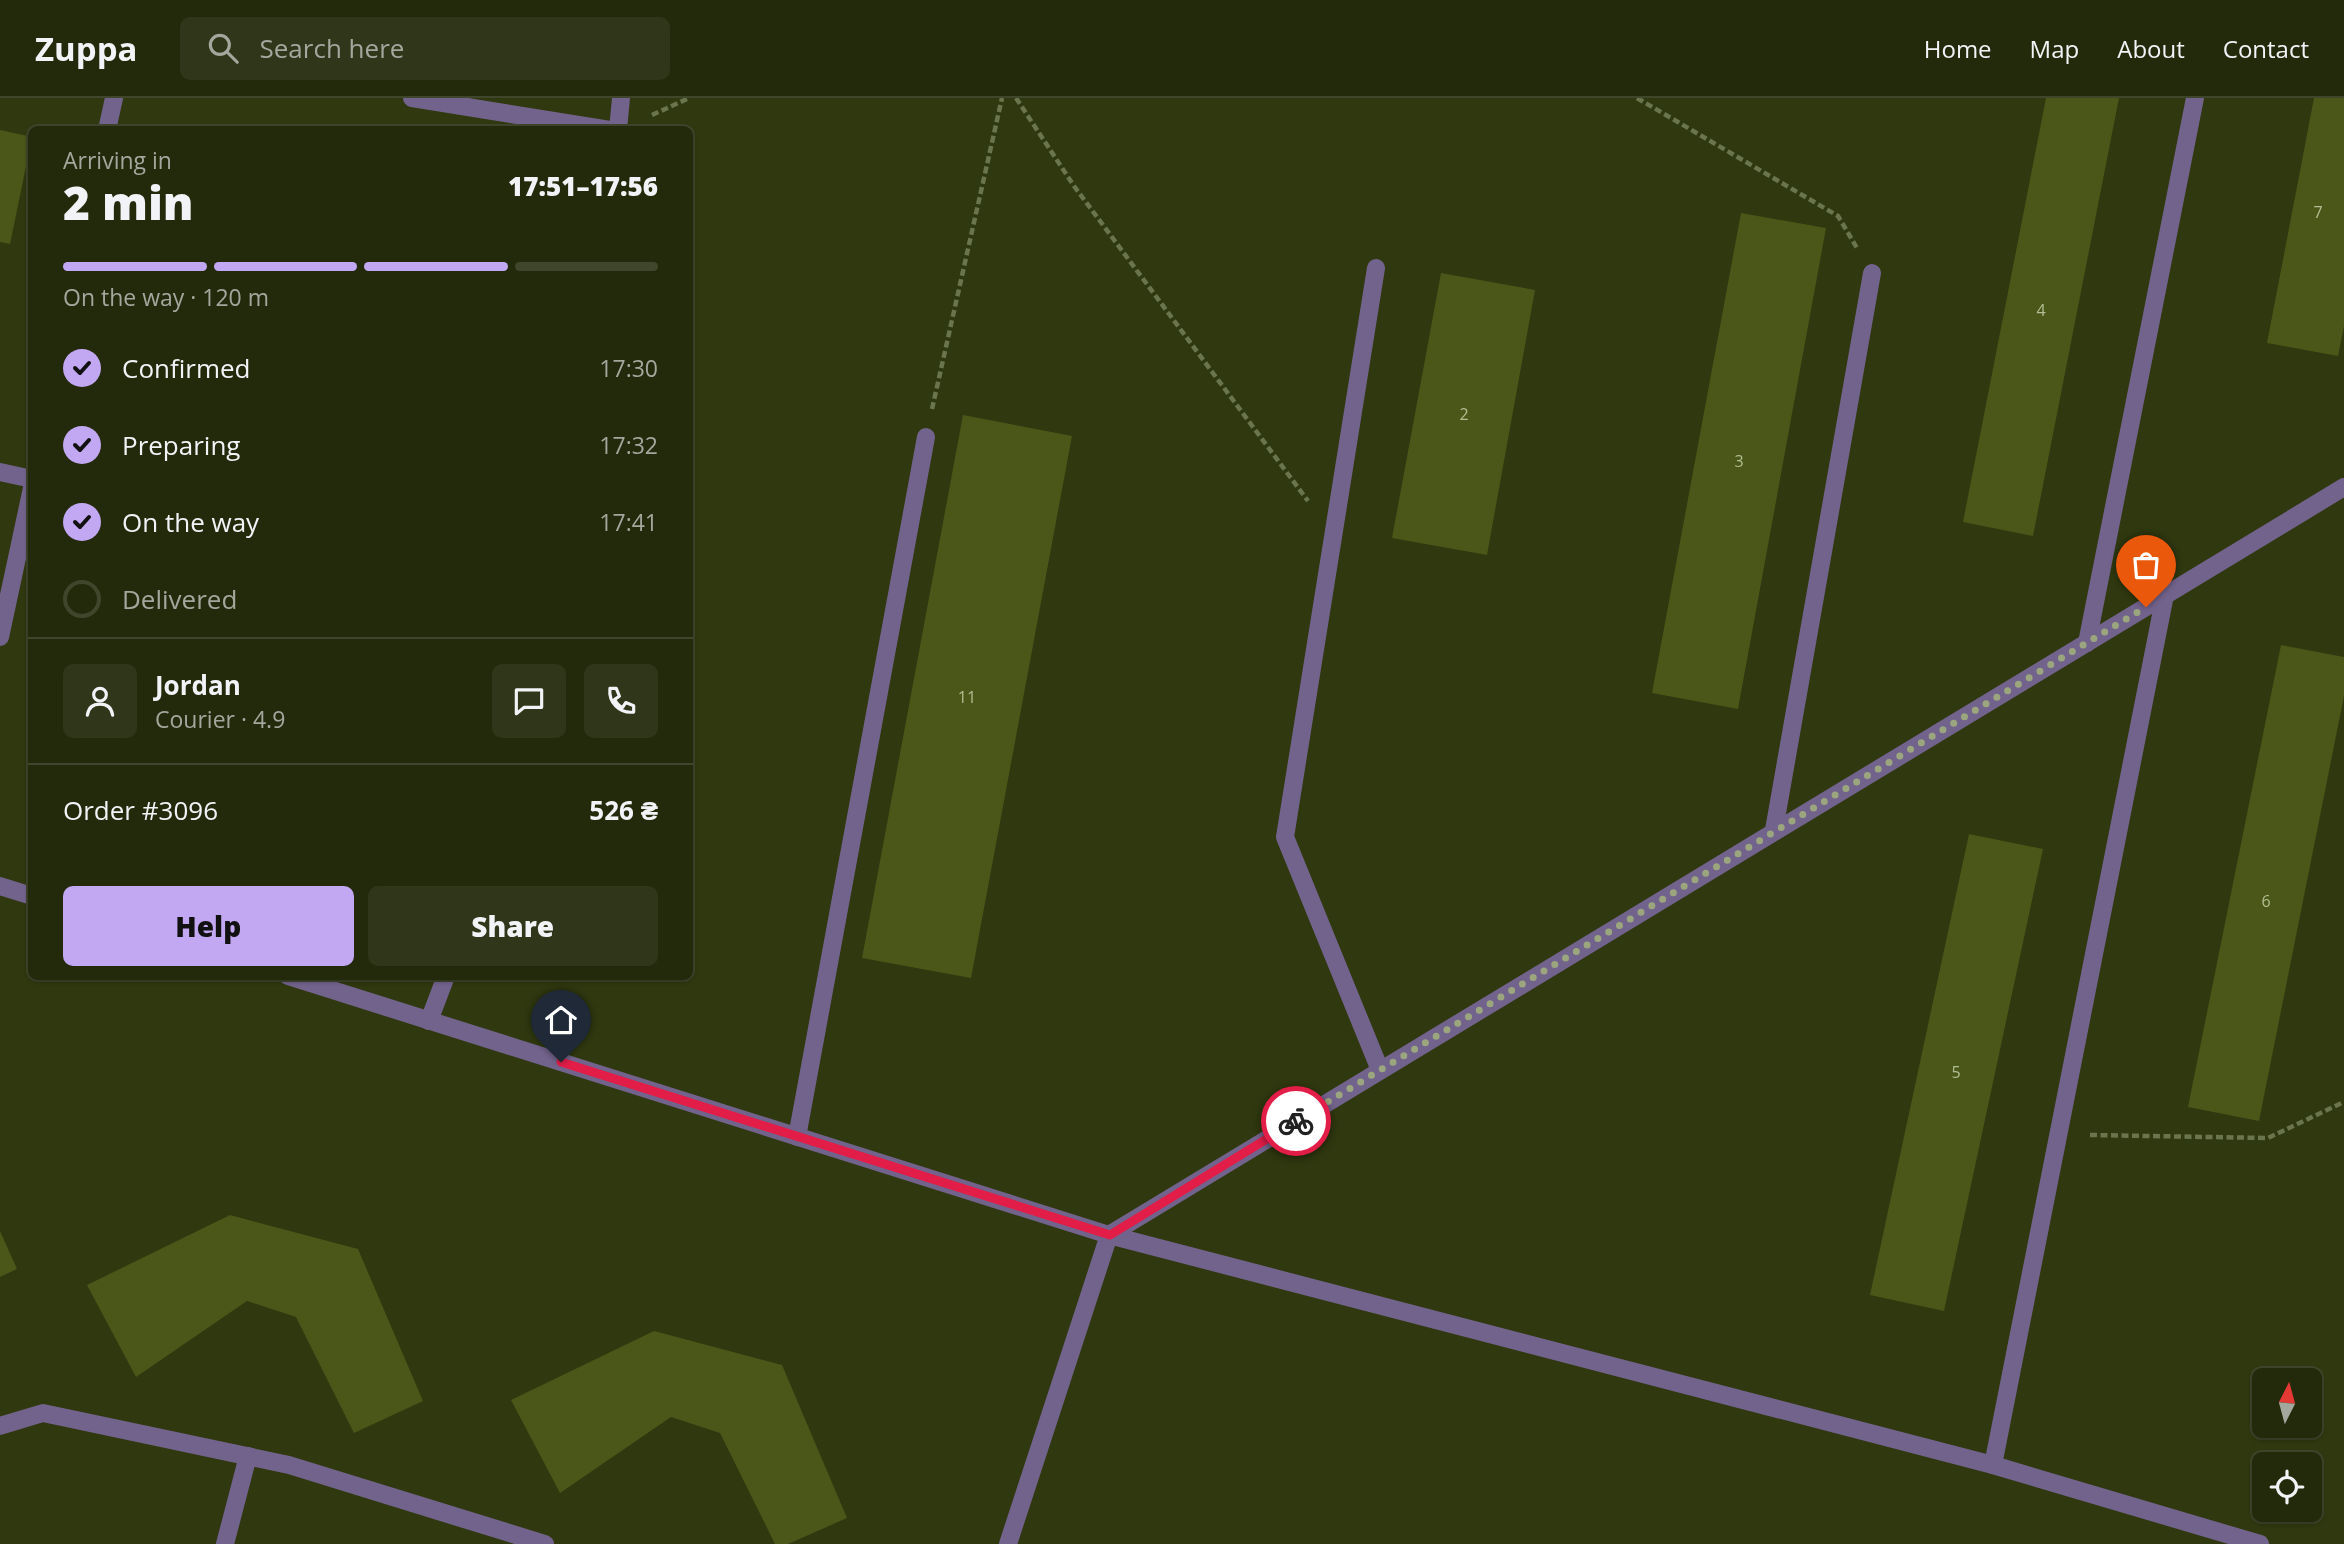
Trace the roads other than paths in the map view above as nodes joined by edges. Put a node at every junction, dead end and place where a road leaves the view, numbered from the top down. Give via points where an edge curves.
1 (114, 98) edge
2 (412, 98) edge
3 (621, 98) edge
4 (2195, 98) edge
5 (108, 126) edge
6 (585, 126) edge
7 (618, 126) edge
8 (1376, 268) dead end
9 (1872, 273) road end
10 (926, 437) road end
11 (0, 472) edge
12 (28, 478) edge
13 (2344, 487) edge
14 (28, 507) edge
15 (2165, 595) junction
16 (0, 637) edge
17 (2087, 643) junction
18 (1774, 830) junction
19 (0, 886) edge
20 (28, 895) edge
21 (301, 980) edge
22 (444, 980) edge
23 (429, 1021) junction
24 (1380, 1070) junction
25 (797, 1137) junction
26 (1110, 1235) junction
27 (0, 1426) edge
28 (248, 1456) junction
29 (1993, 1465) junction
30 (225, 1544) edge
31 (545, 1544) edge
32 (1008, 1544) edge
33 (2260, 1544) edge

1 - 5 street
2 - 6 street
3 - 7 street
4 - 17 street
8 - 24 street via 1285,837
9 - 18 street
10 - 25 street
11 - 12 street
13 - 15 street
14 - 16 street
15 - 17 street
15 - 29 street
17 - 18 street
18 - 24 street
19 - 20 street
21 - 23 street
22 - 23 street
23 - 25 street
24 - 26 street
25 - 26 street
26 - 29 street
26 - 32 street
27 - 28 street via 43,1413
28 - 30 street
28 - 31 street
29 - 33 street

